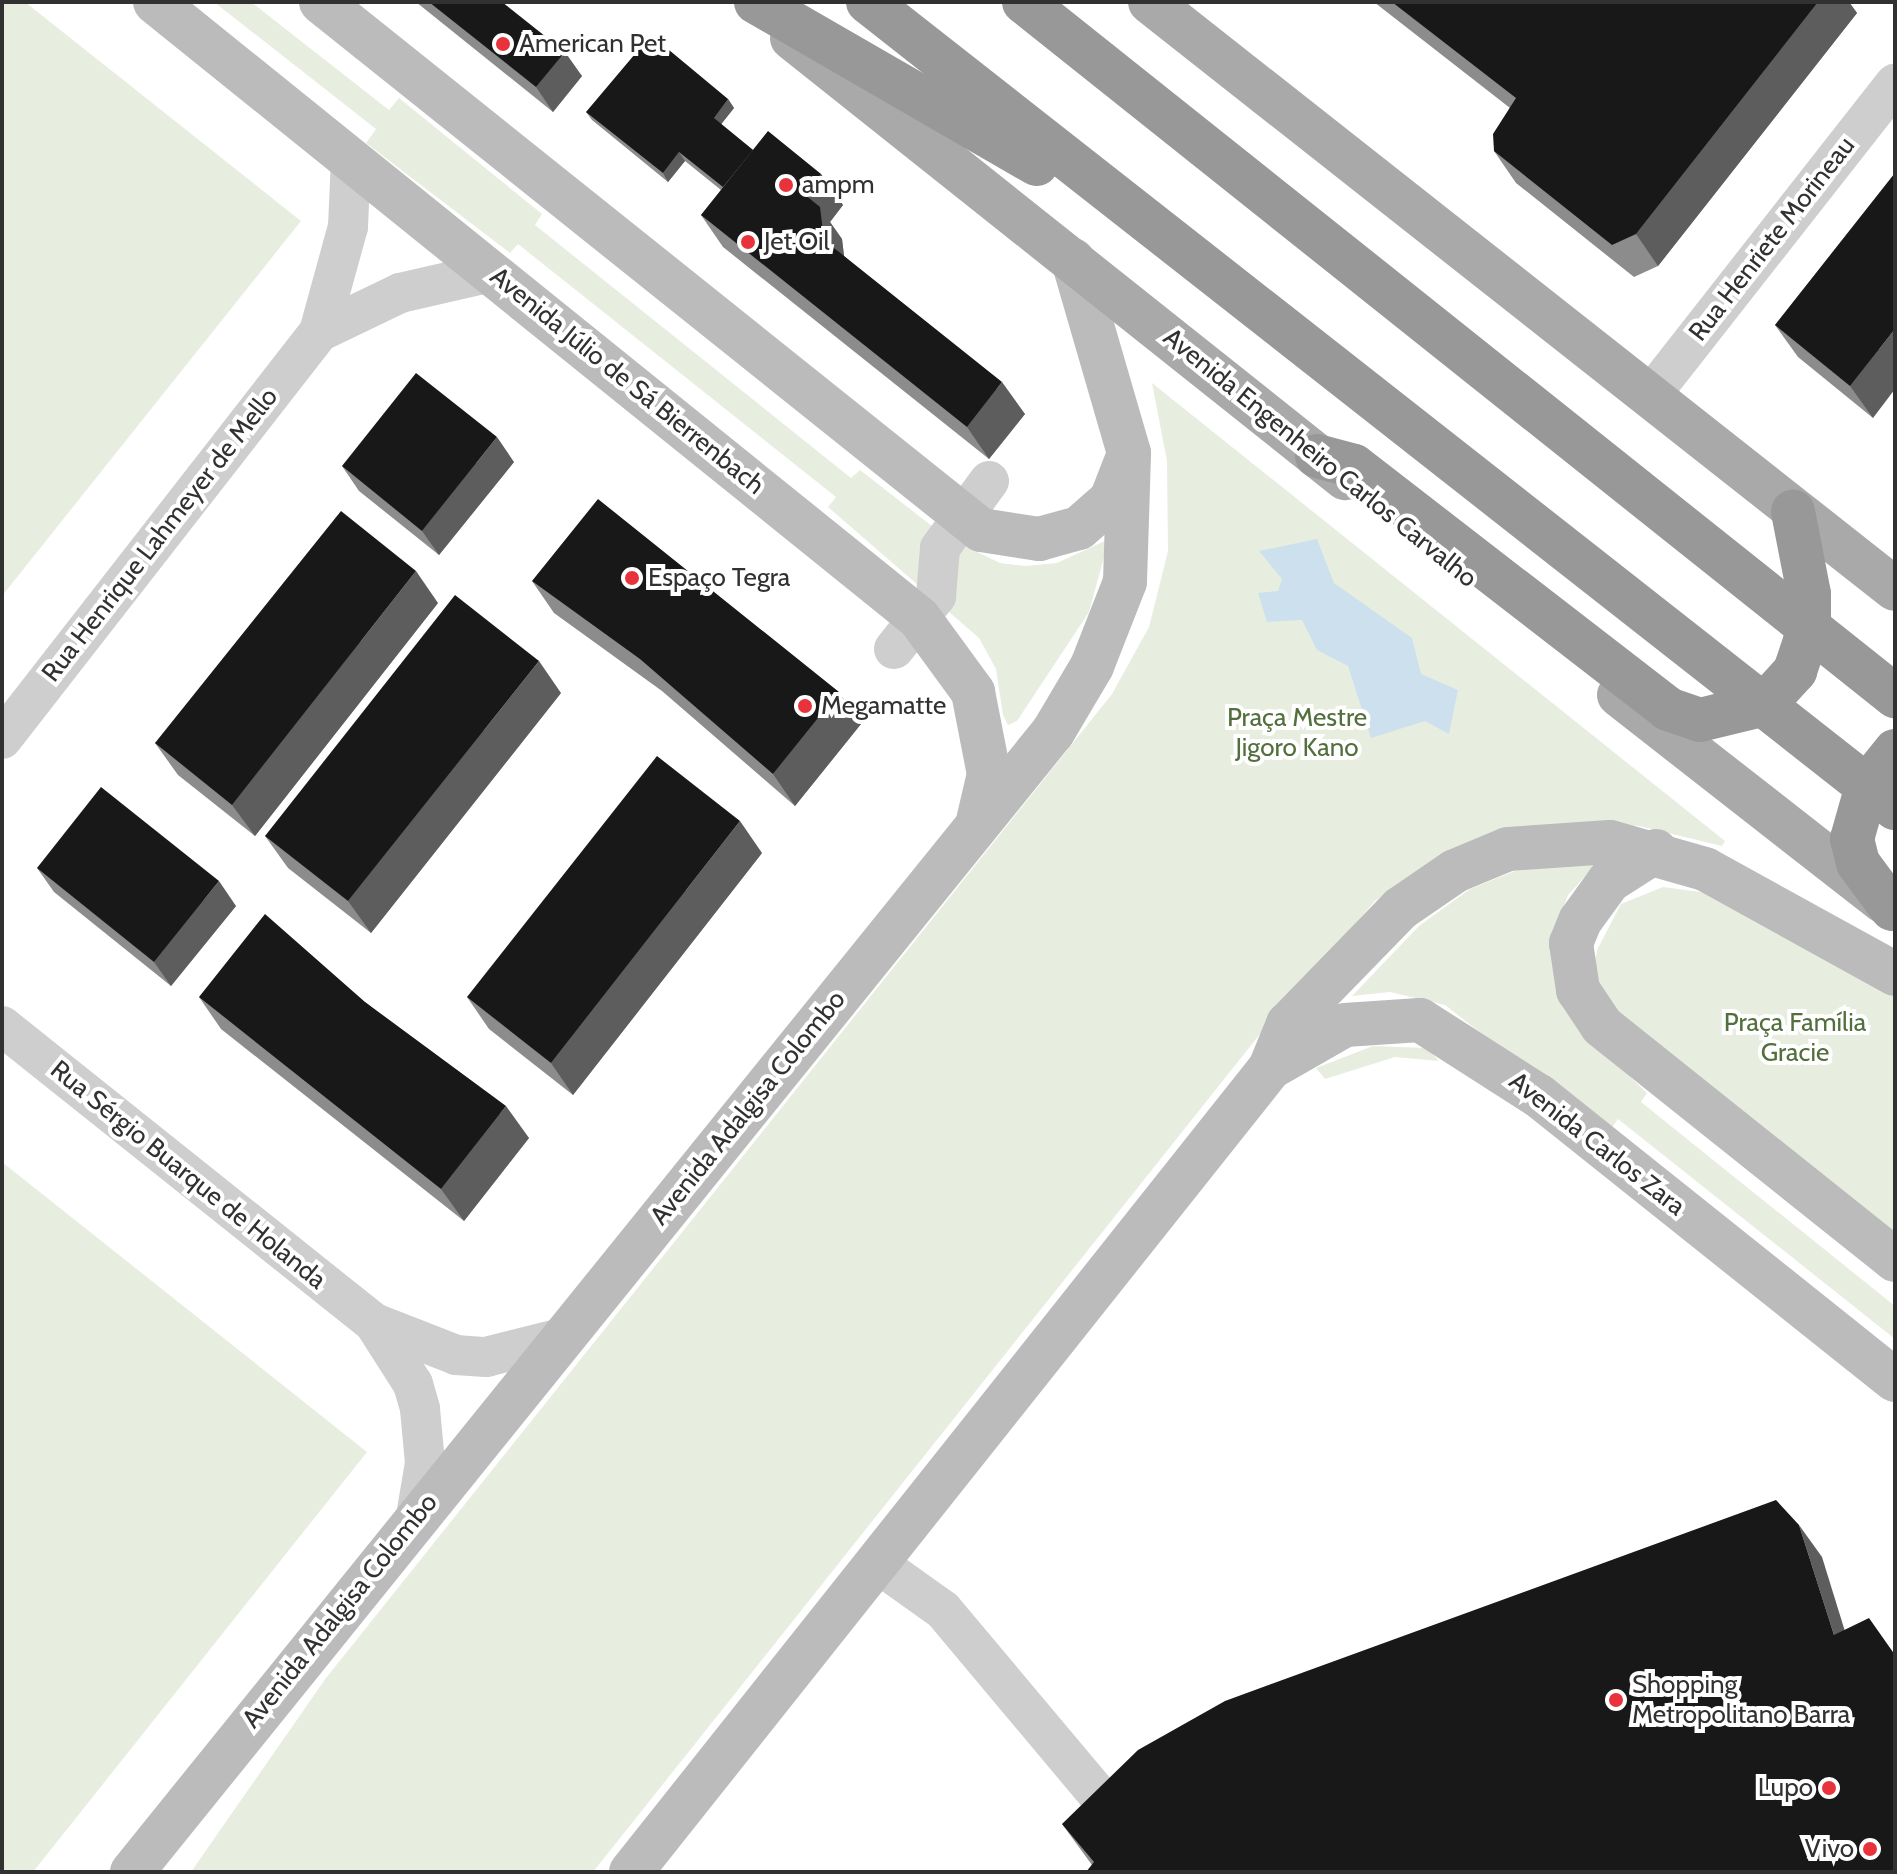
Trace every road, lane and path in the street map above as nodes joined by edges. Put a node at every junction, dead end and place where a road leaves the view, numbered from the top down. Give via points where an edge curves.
1 (155, 2) edge
2 (321, 2) edge
3 (746, 2) edge
4 (756, 2) edge
5 (868, 2) edge
6 (1024, 2) edge
7 (1150, 2) edge
8 (1895, 84) edge
9 (351, 159) junction
10 (1164, 238) junction
11 (1073, 260) junction
12 (492, 272) junction
13 (319, 332) junction
14 (1650, 396) junction
15 (1129, 453) junction
16 (1317, 456) junction
17 (976, 498) junction
18 (1793, 512) junction
19 (1895, 589) edge
20 (1809, 629) junction
21 (906, 634) junction
22 (1895, 696) edge
23 (1765, 704) junction
24 (2, 739) edge
25 (1895, 751) edge
26 (1881, 797) edge
27 (977, 826) junction
28 (1656, 851) junction
29 (1894, 910) edge
30 (1895, 974) edge
31 (2, 1026) edge
32 (1270, 1068) junction
33 (1895, 1260) edge
34 (374, 1323) junction
35 (561, 1338) junction
36 (1895, 1380) edge
37 (416, 1516) junction
38 (877, 1563) junction
39 (1120, 1821) edge
40 (137, 1868) edge
41 (631, 1872) edge

1 - 9 street, Avenida Júlio de Sá Bierrenbach
2 - 17 street
3 - 11 main road, Avenida Engenheiro Carlos Carvalho
4 - 10 highway
5 - 10 highway
6 - 20 highway
7 - 14 main road
8 - 14 street, Rua Henriete Morineau
9 - 12 street, Avenida Júlio de Sá Bierrenbach
9 - 13 street, Rua Henrique Lahmeyer de Mello via 346,239
10 - 23 highway
11 - 15 street, Avenida Adalgisa Colombo
11 - 16 main road, Avenida Engenheiro Carlos Carvalho
12 - 13 street, Rua Henrique Lahmeyer de Mello via 400,293
12 - 21 street, Avenida Júlio de Sá Bierrenbach
13 - 24 street, Rua Henrique Lahmeyer de Mello
14 - 18 main road
15 - 17 street via 1111,500 1079,528 1008,539
15 - 27 street, Avenida Adalgisa Colombo via 1130,544 1114,623 1053,732
16 - 23 highway via 1354,466 1668,709 1725,719
16 - 29 main road, Avenida Engenheiro Carlos Carvalho
17 - 21 street via 940,548 943,584
18 - 19 main road
18 - 20 highway
20 - 22 highway
20 - 23 highway via 1795,671
21 - 27 street, Avenida Júlio de Sá Bierrenbach via 973,692 989,774
23 - 26 highway
25 - 26 highway
26 - 29 highway via 1852,827 1854,850
27 - 35 street, Avenida Adalgisa Colombo
28 - 30 street via 1784,908
28 - 32 street via 1562,840 1508,849 1455,871 1342,963 1288,1024
28 - 33 street via 1609,881 1580,921 1571,943 1578,990 1602,1026
31 - 34 street, Rua Sérgio Buarque de Holanda
32 - 36 street, Avenida Carlos Zara via 1345,1025 1420,1020 1539,1096
32 - 38 street
34 - 35 street, Rua Sérgio Buarque de Holanda via 456,1355 486,1357
34 - 37 street, Rua Sérgio Buarque de Holanda via 413,1384 420,1409 425,1463
35 - 37 street, Avenida Adalgisa Colombo
37 - 40 street, Avenida Adalgisa Colombo
38 - 39 street via 943,1610
38 - 41 street

